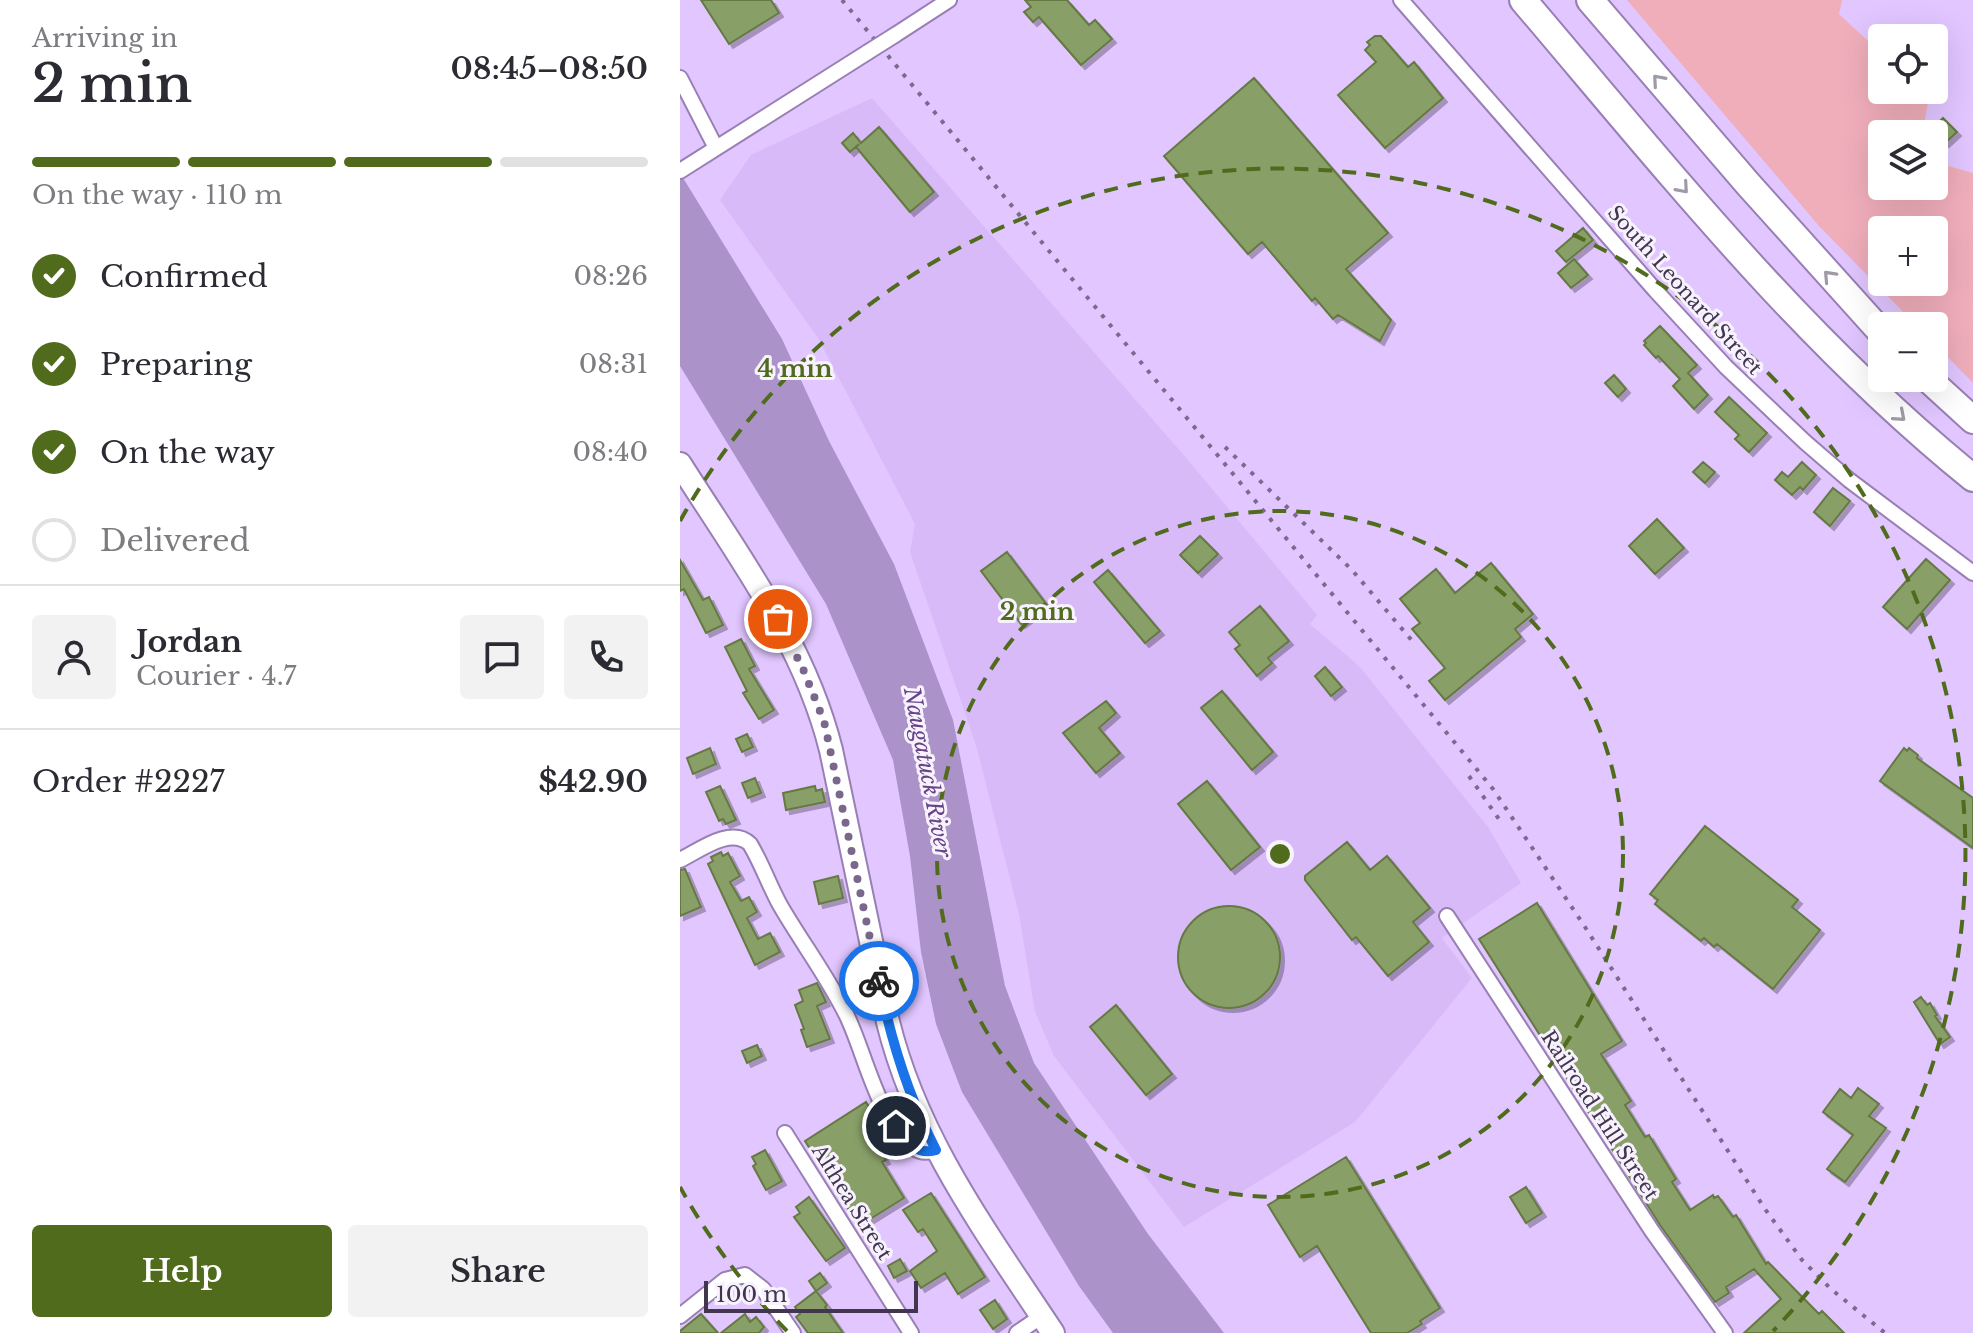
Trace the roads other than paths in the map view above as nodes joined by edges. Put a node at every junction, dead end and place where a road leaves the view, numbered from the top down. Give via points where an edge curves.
1 (949, 0) edge
2 (1401, 0) edge
3 (1523, 0) edge
4 (1590, 0) edge
5 (680, 78) edge
6 (716, 148) junction
7 (685, 168) edge
8 (1868, 318) edge
9 (1942, 392) edge
10 (1973, 420) edge
11 (680, 464) edge
12 (1973, 478) edge
13 (1973, 573) edge
14 (680, 860) edge
15 (1447, 916) dead end
16 (785, 1133) dead end
17 (936, 1150) junction
18 (680, 1316) edge
19 (1047, 1324) edge
20 (793, 1333) edge
21 (911, 1333) edge
22 (1017, 1333) edge
23 (1725, 1333) edge

1 - 6 street, bridge
2 - 13 street, South Leonard Street via 1726,367 1849,480
3 -> 12 highway via 1788,306 1888,405
8 -> 4 highway
5 - 6 street
6 - 7 street
9 - 10 highway
11 - 17 main road via 764,593 819,706 896,1056
14 - 17 street via 724,839 742,838 752,847 838,998 889,1115 914,1149
15 - 23 street, Railroad Hill Street via 1652,1231
16 - 21 street, Althea Street
17 - 19 main road
18 - 20 street via 725,1280 745,1275 763,1289
19 - 22 street

